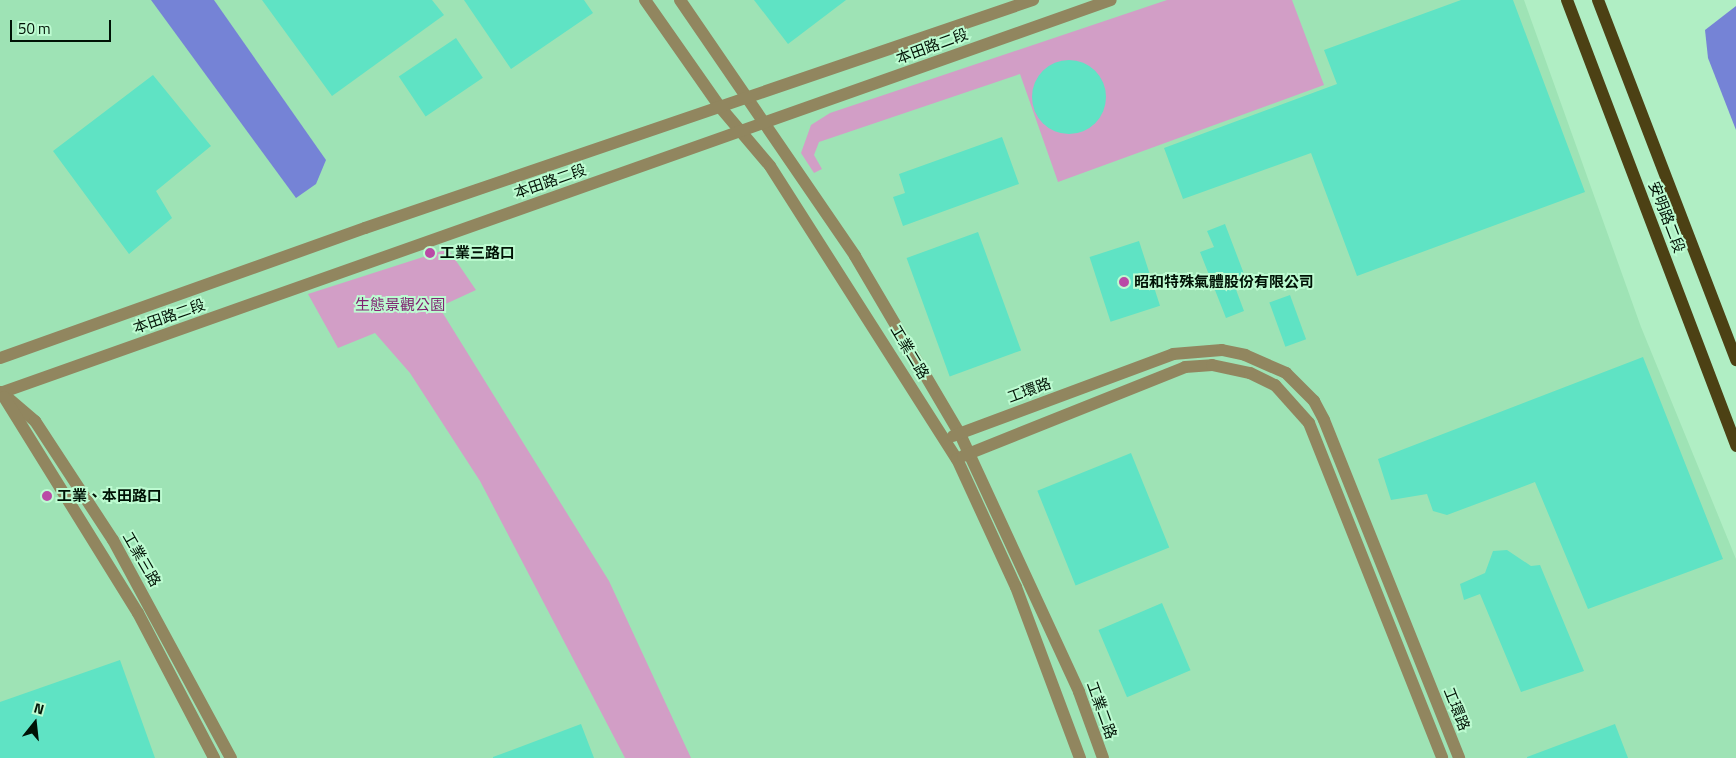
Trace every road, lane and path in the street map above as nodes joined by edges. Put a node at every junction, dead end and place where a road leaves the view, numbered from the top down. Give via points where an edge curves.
1 (645, 0) edge
2 (680, 0) edge
3 (1033, 0) edge
4 (1112, 0) edge
5 (1567, 0) edge
6 (1598, 0) edge
7 (749, 97) junction
8 (720, 107) junction
9 (766, 123) junction
10 (741, 131) junction
11 (890, 315) junction
12 (874, 323) junction
13 (0, 358) edge
14 (1736, 360) edge
15 (1125, 372) junction
16 (1130, 387) junction
17 (1302, 387) junction
18 (0, 392) edge
19 (1290, 399) junction
20 (960, 434) junction
21 (945, 440) junction
22 (1736, 446) edge
23 (969, 453) junction
24 (957, 459) junction
25 (120, 551) junction
26 (1377, 554) junction
27 (105, 560) junction
28 (1364, 560) junction
29 (143, 592) junction
30 (130, 600) junction
31 (1400, 611) junction
32 (1386, 616) junction
33 (1425, 672) junction
34 (1411, 679) junction
35 (1094, 734) junction
36 (1073, 740) junction
37 (214, 758) edge
38 (230, 758) edge
39 (1080, 758) edge
40 (1103, 758) edge
41 (1442, 758) edge
42 (1459, 758) edge

1 - 8 street, 工業二路
2 - 7 street, 工業二路
3 - 7 street, 本田路二段
4 - 9 street, 本田路二段
5 - 22 main road, 安明路二段
6 - 14 main road, 安明路二段
7 - 8 street, 本田路二段
7 - 9 street, 工業二路
8 - 10 street, 工業二路
8 - 13 street, 本田路二段
9 - 10 street, 本田路二段
9 - 11 street, 工業二路
10 - 12 street, 工業二路 via 774,170
10 - 18 street, 本田路二段
11 - 12 street
11 - 20 street, 工業二路
12 - 21 street, 工業二路
15 - 16 street
15 - 17 street, 工環路 via 1173,354 1222,350 1267,364
15 - 20 street, 工環路
16 - 19 street via 1185,367 1212,365 1250,372 1275,385
16 - 23 street
17 - 19 street
17 - 26 street, 工環路 via 1324,420
18 - 25 street, 工業三路 via 35,421
18 - 27 street, 工業三路 via 18,428
19 - 28 street via 1309,423
20 - 21 street, 工環路
20 - 23 street, 工業二路
21 - 24 street, 工業二路
23 - 24 street
23 - 35 street, 工業二路 via 1079,692
24 - 36 street, 工業二路 via 1016,587
25 - 27 street
25 - 29 street, 工業三路
26 - 28 street
26 - 31 street, 工環路
27 - 30 street, 工業三路
28 - 32 street
29 - 30 street
29 - 38 street, 工業三路
30 - 37 street, 工業三路
31 - 32 street
31 - 33 street, 工環路
32 - 34 street
33 - 34 street
33 - 42 street, 工環路
34 - 41 street
35 - 36 street
35 - 40 street, 工業二路
36 - 39 street, 工業二路

